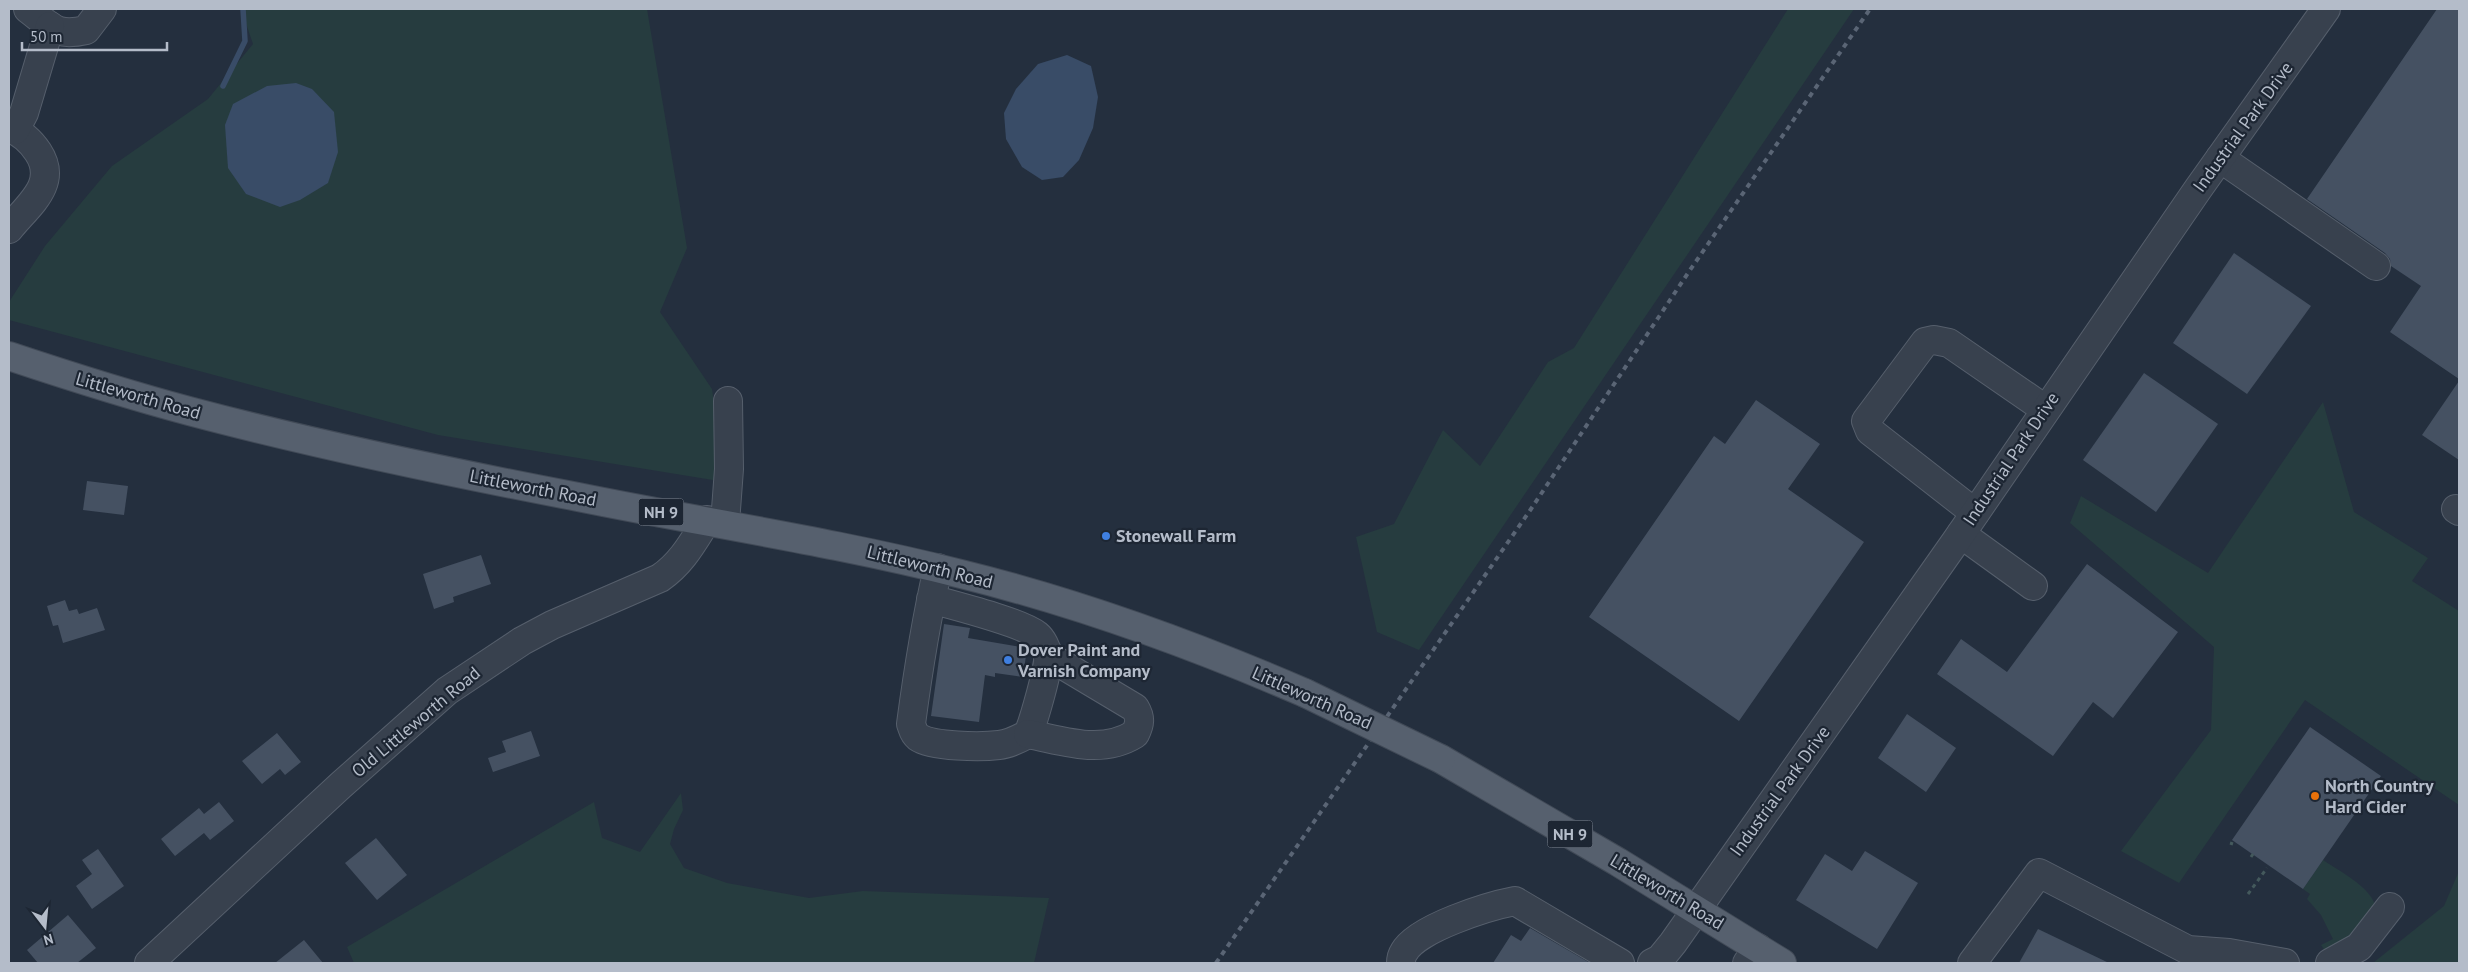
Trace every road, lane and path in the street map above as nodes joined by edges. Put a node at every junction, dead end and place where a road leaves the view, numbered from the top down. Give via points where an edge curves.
1 (28, 9) edge
2 (102, 9) edge
3 (2326, 9) edge
4 (50, 26) junction
5 (12, 129) edge
6 (2220, 158) junction
7 (9, 228) edge
8 (2376, 266) dead end
9 (9, 356) edge
10 (728, 401) dead end
11 (2045, 409) junction
12 (716, 522) junction
13 (1968, 523) junction
14 (938, 568) junction
15 (2033, 586) dead end
16 (931, 599) junction
17 (1048, 656) junction
18 (1028, 734) junction
19 (2266, 868) dead end
20 (2248, 894) dead end
21 (2390, 907) dead end
22 (1697, 910) junction
23 (1752, 955) edge
24 (2212, 958) edge
25 (149, 963) edge
26 (1401, 963) edge
27 (1620, 963) edge
28 (1652, 963) edge
29 (1782, 963) edge
30 (1972, 963) edge
31 (2285, 963) edge
32 (2330, 963) edge

1 - 4 street
2 - 4 street via 86,30 59,33
3 - 6 street, Industrial Park Drive
4 - 5 street via 24,113
5 - 7 street via 22,134 37,151 47,175 41,190
6 - 8 street
6 - 11 street, Industrial Park Drive
9 - 12 main road, Littleworth Road / NH 9 via 190,411 356,451 580,498
10 - 12 street via 729,469
11 - 13 street, Industrial Park Drive
11 - 13 street via 1948,342 1934,340 1925,342 1866,421 1870,431
12 - 14 main road, Littleworth Road / NH 9
12 - 25 street, Old Littleworth Road via 674,569 660,578 552,625 447,691
13 - 15 street
13 - 22 street, Industrial Park Drive
14 - 16 street
14 - 22 main road, Littleworth Road / NH 9, bridge via 1102,615 1305,693 1442,759
16 - 17 street via 1036,634
16 - 18 street via 922,641 911,724 913,732 931,742 980,746 1000,745
17 - 18 street
17 - 18 street via 1135,708 1139,725 1135,734 1108,746 1088,746
19 - 20 path
21 - 32 street via 2359,947
22 - 23 main road, Littleworth Road / NH 9
22 - 28 street, Industrial Park Drive via 1669,949
23 - 29 main road, Littleworth Road / NH 9
24 - 30 street via 2188,950 2039,873
24 - 31 street
26 - 27 street via 1404,951 1452,920 1515,901

